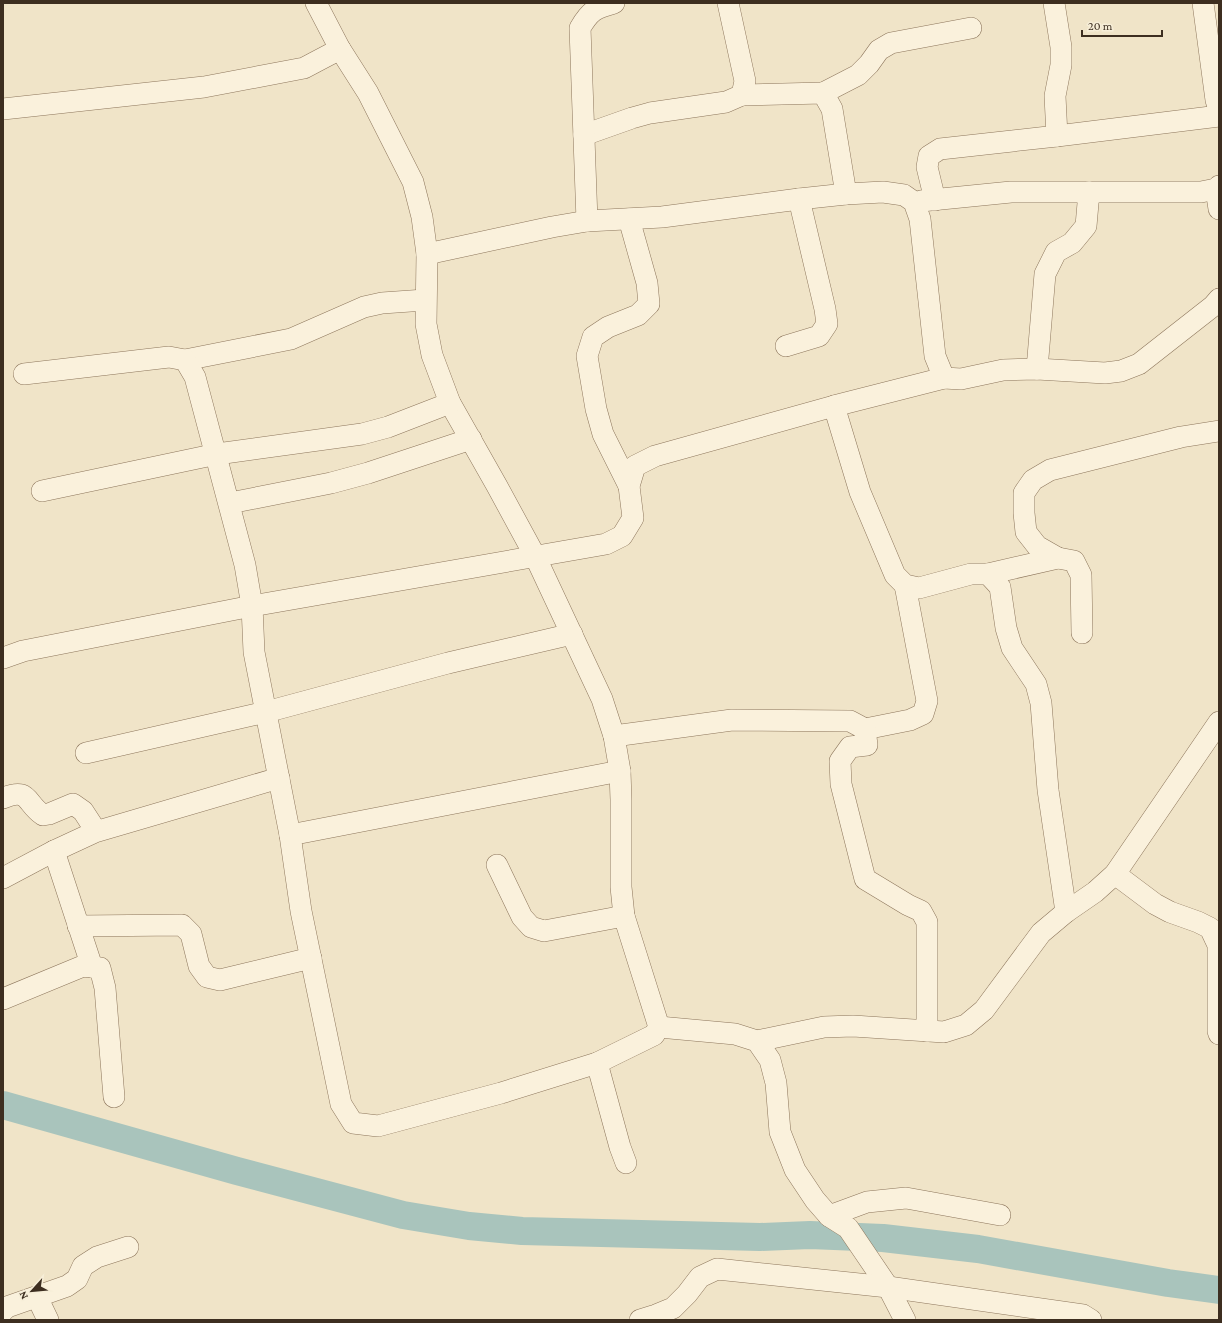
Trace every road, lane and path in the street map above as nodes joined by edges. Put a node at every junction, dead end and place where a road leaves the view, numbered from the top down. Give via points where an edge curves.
1 (316, 3) edge
2 (614, 3) edge
3 (728, 3) edge
4 (1054, 3) edge
5 (1203, 3) edge
6 (971, 28) dead end
7 (340, 49) junction
8 (823, 93) junction
9 (742, 95) junction
10 (3, 109) edge
11 (1219, 110) edge
12 (1219, 116) edge
13 (584, 135) junction
14 (1056, 136) junction
15 (1089, 192) junction
16 (846, 194) junction
17 (1218, 195) edge
18 (799, 199) junction
19 (935, 200) junction
20 (914, 202) junction
21 (629, 219) junction
22 (587, 221) junction
23 (427, 254) junction
24 (1219, 299) edge
25 (426, 300) junction
26 (786, 346) dead end
27 (185, 360) junction
28 (1037, 369) junction
29 (24, 374) dead end
30 (944, 378) junction
31 (450, 403) junction
32 (834, 406) junction
33 (1219, 431) edge
34 (471, 440) junction
35 (217, 454) junction
36 (629, 486) junction
37 (42, 491) dead end
38 (230, 503) junction
39 (535, 556) junction
40 (1058, 558) junction
41 (988, 574) junction
42 (906, 585) junction
43 (252, 606) junction
44 (1082, 633) dead end
45 (572, 634) junction
46 (3, 658) edge
47 (266, 712) junction
48 (1219, 722) edge
49 (865, 729) junction
50 (614, 736) junction
51 (86, 753) dead end
52 (620, 771) junction
53 (279, 778) junction
54 (3, 798) edge
55 (96, 831) junction
56 (290, 835) junction
57 (54, 851) junction
58 (497, 865) dead end
59 (1114, 874) junction
60 (3, 878) edge
61 (1066, 912) junction
62 (624, 916) junction
63 (78, 926) junction
64 (311, 958) junction
65 (92, 967) junction
66 (3, 999) edge
67 (658, 1027) junction
68 (927, 1031) junction
69 (1219, 1034) edge
70 (757, 1041) junction
71 (597, 1064) junction
72 (114, 1097) dead end
73 (626, 1163) dead end
74 (1000, 1215) dead end
75 (829, 1216) junction
76 (128, 1247) dead end
77 (883, 1279) junction
78 (37, 1297) junction
79 (3, 1311) edge
80 (48, 1320) edge
81 (640, 1320) edge
82 (904, 1320) edge
83 (1091, 1320) edge

1 - 7 street
2 - 13 street via 588,14 580,28
3 - 9 street via 745,81
4 - 14 street via 1061,47 1059,80 1055,96
5 - 11 street
6 - 8 street via 891,43 879,50 858,74
7 - 10 street via 304,68 204,88
7 - 23 street via 368,93 413,182 422,217
8 - 9 street
8 - 16 street via 832,109
9 - 13 street via 726,102 650,113
12 - 14 street
13 - 22 street
14 - 19 street via 940,149 929,156 927,167
15 - 17 street via 1201,192
15 - 19 street via 1012,192
15 - 28 street via 1086,226 1072,243 1056,252 1045,274
16 - 18 street
16 - 20 street via 883,192 904,195
18 - 21 street
18 - 26 street via 827,324 819,336
19 - 20 street
20 - 30 street via 920,219 935,356
21 - 22 street
21 - 36 street via 647,283 649,304 638,315 608,327 593,337 587,356 596,410 603,434
22 - 23 street
23 - 25 street
24 - 28 street via 1139,364 1121,371 1105,373
25 - 27 street via 364,307 291,340
25 - 31 street via 426,324 432,355
27 - 29 street via 169,357
27 - 35 street via 195,377
28 - 30 street via 1003,370 960,379
30 - 32 street
31 - 34 street
31 - 35 street via 388,427 362,434
32 - 36 street via 654,456 635,466
32 - 42 street via 860,492 894,575
33 - 40 street via 1174,439 1050,470 1033,480 1024,493 1026,532 1037,546
34 - 38 street via 331,483
34 - 39 street
35 - 37 street
35 - 38 street
36 - 39 street via 633,518 622,536 606,544
38 - 43 street
39 - 43 street
39 - 45 street
40 - 41 street
40 - 44 street via 1074,561 1081,575
41 - 42 street via 971,574 919,588
41 - 61 street via 1000,587 1006,628 1012,648 1036,684 1042,703 1048,790
42 - 49 street via 926,701 923,714 910,720
43 - 46 street via 24,651
43 - 47 street via 254,652
45 - 47 street via 448,663
45 - 50 street via 602,699
47 - 51 street
47 - 53 street
48 - 59 street
49 - 50 street via 850,721 732,720
49 - 68 street via 868,744 850,747 840,761 841,784 865,879 921,910 927,922
50 - 52 street
52 - 56 street
52 - 62 street via 621,887
53 - 55 street
53 - 56 street
54 - 55 street via 18,793 26,796 36,811 43,815 73,804 83,811
55 - 57 street
56 - 64 street
57 - 60 street
57 - 63 street
58 - 62 street via 522,917 531,927 544,931
59 - 61 street via 1095,892
59 - 69 street via 1160,907 1210,928 1218,945
61 - 68 street via 1041,933 984,1010 966,1025 944,1032
62 - 67 street
63 - 64 street via 182,925 191,934 199,966 207,977 220,980
63 - 65 street
64 - 71 street via 340,1104 353,1123 378,1126
65 - 66 street via 83,966
65 - 72 street via 100,968 105,988
67 - 70 street via 735,1034
67 - 71 street via 654,1035
68 - 70 street via 853,1026 824,1027
70 - 75 street via 770,1060 776,1083 780,1132 795,1170
71 - 73 street
74 - 75 street via 906,1198 867,1202
75 - 77 street via 848,1228
76 - 78 street via 97,1257 83,1266 76,1279 67,1286
77 - 81 street via 717,1269 700,1277 673,1308
77 - 82 street
77 - 83 street via 1083,1315
78 - 79 street via 7,1307
78 - 80 street

